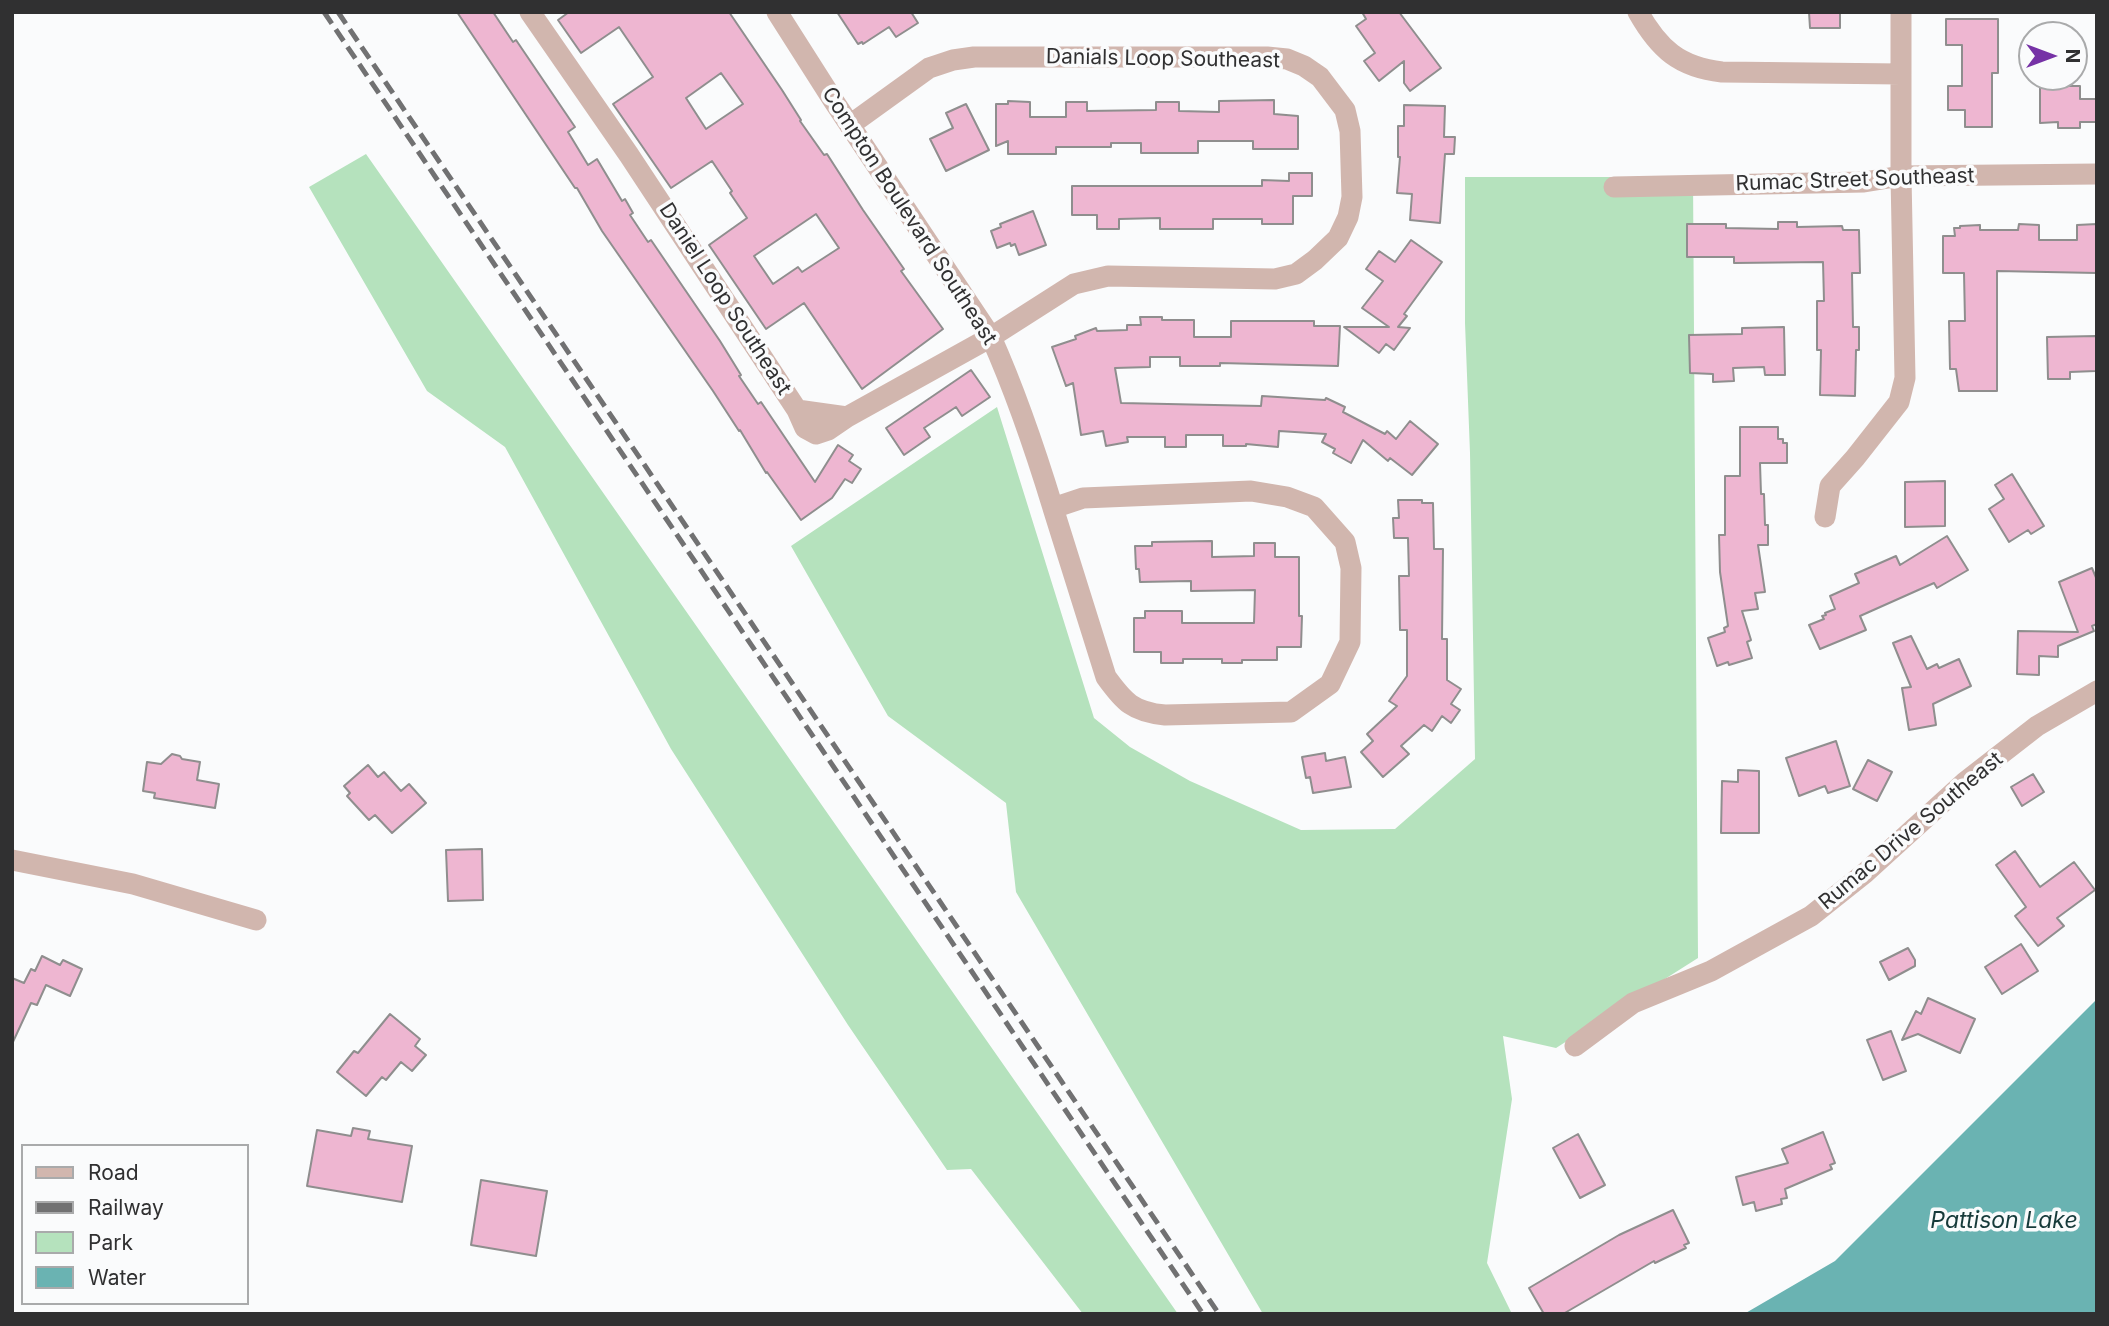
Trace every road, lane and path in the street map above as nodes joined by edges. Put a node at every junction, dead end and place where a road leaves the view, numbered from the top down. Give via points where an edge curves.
1 (530, 12) edge
2 (776, 12) edge
3 (1639, 12) edge
4 (1901, 12) edge
5 (1901, 74) junction
6 (850, 125) junction
7 (2097, 174) edge
8 (1901, 176) junction
9 (1614, 187) dead end
10 (991, 337) junction
11 (1053, 508) junction
12 (1825, 517) dead end
13 (2097, 691) edge
14 (12, 860) edge
15 (256, 920) dead end
16 (1575, 1046) dead end

1 - 10 street, Daniel Loop Southeast via 629,155 805,428 816,434 828,430
2 - 6 street, Compton Boulevard Southeast
3 - 5 street via 1664,48 1681,62 1706,71
4 - 5 street
5 - 8 street
6 - 10 street, Compton Boulevard Southeast
6 - 10 street, Danials Loop Southeast via 929,68 974,57 1287,59 1320,77 1345,110 1352,197 1348,217 1338,238 1296,274 1275,279 1100,277 1074,284
7 - 8 street, Rumac Street Southeast
8 - 9 street, Rumac Street Southeast via 1864,182
8 - 12 street via 1905,379 1899,402 1830,486
10 - 11 street, Compton Boulevard Southeast via 1029,429
11 - 11 street, Compton Boulevard Southeast via 1083,498 1251,491 1314,507 1345,542 1351,568 1350,642 1330,684 1291,712 1165,716 1146,714 1123,700 1106,677
13 - 16 street, Rumac Drive Southeast via 2037,726 1965,782 1811,916 1711,971 1633,1003
14 - 15 street via 133,884

